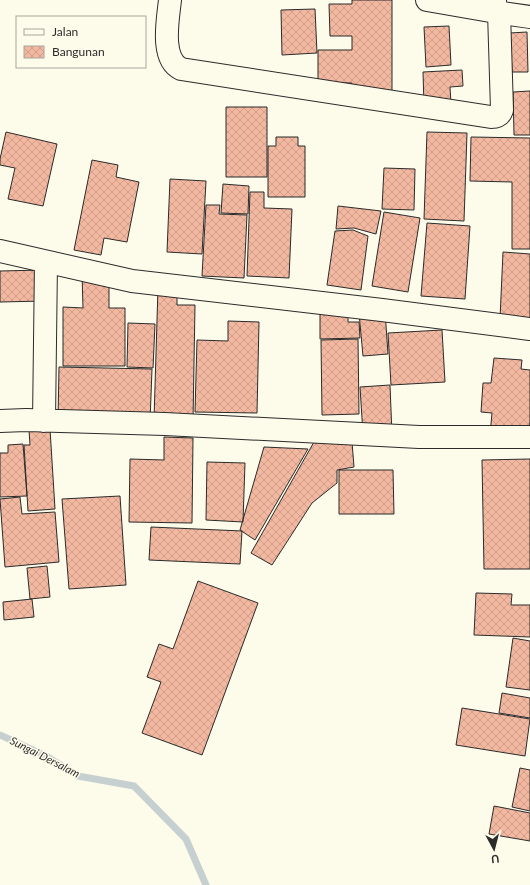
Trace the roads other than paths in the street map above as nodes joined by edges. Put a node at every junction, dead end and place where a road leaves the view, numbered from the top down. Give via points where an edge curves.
1 (170, 0) edge
2 (427, 0) edge
3 (497, 8) edge
4 (530, 17) edge
5 (0, 251) edge
6 (46, 262) junction
7 (530, 329) edge
8 (0, 421) edge
9 (44, 421) junction
10 (530, 437) edge

1 - 3 street via 167,45 173,63 181,70 491,117 497,117 502,110
2 - 3 street
3 - 4 street
5 - 6 street
6 - 7 street via 132,281
6 - 9 street
8 - 9 street
9 - 10 street via 165,424 419,437

